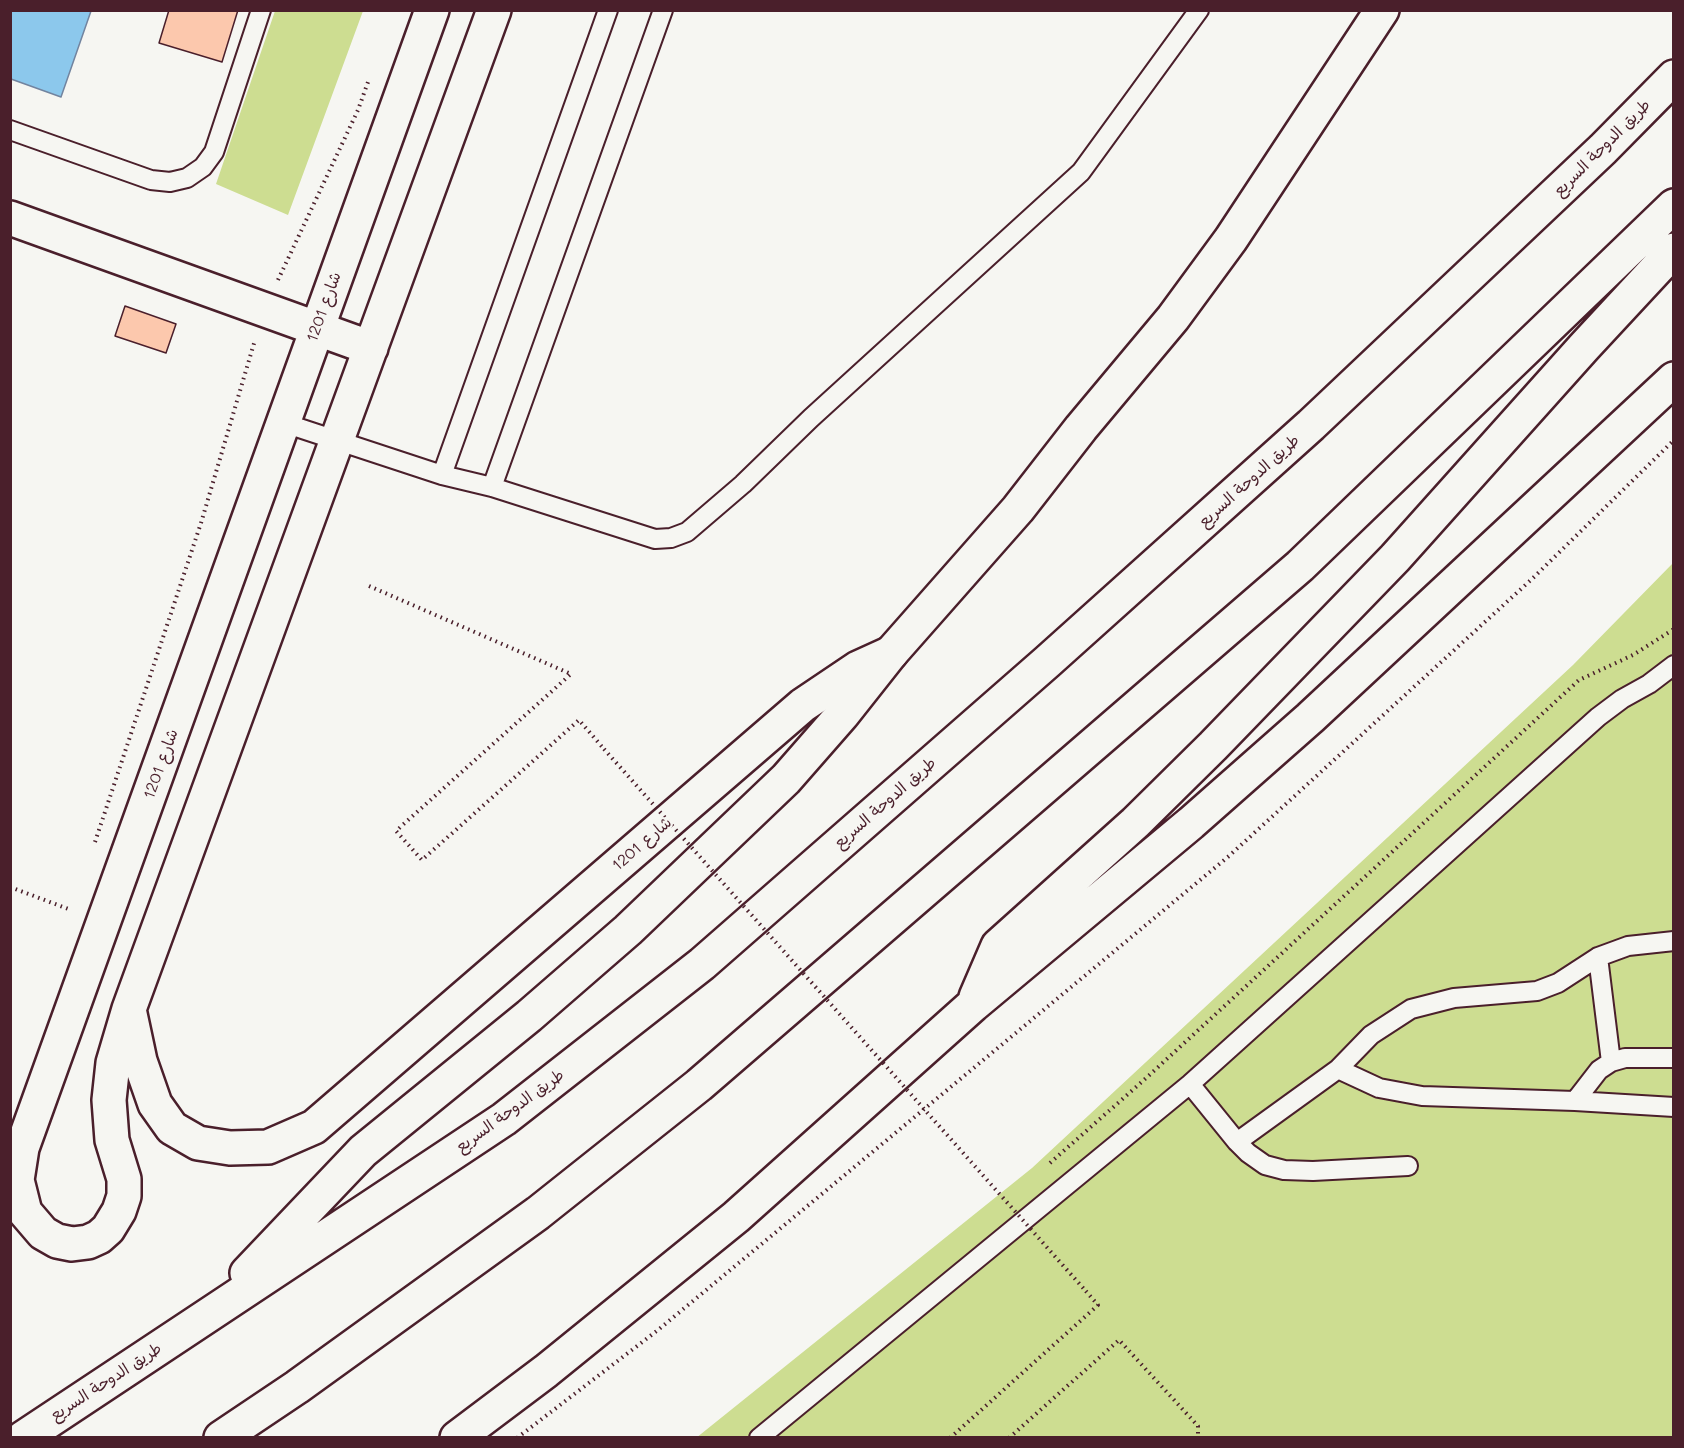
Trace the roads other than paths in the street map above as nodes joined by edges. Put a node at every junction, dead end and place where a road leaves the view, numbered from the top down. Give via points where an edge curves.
1 (261, 10) edge
2 (432, 10) edge
3 (494, 10) edge
4 (608, 10) edge
5 (663, 10) edge
6 (1199, 10) edge
7 (1382, 10) edge
8 (1674, 77) edge
9 (10, 130) edge
10 (1674, 206) edge
11 (10, 218) edge
12 (1674, 250) edge
13 (316, 328) junction
14 (371, 348) junction
15 (1674, 378) edge
16 (284, 423) junction
17 (337, 440) junction
18 (442, 475) junction
19 (492, 487) junction
20 (891, 653) junction
21 (1674, 666) edge
22 (1674, 682) edge
23 (1649, 684) junction
24 (1674, 941) edge
25 (1598, 957) junction
26 (973, 1005) junction
27 (129, 1009) junction
28 (1674, 1058) edge
29 (1611, 1062) junction
30 (1338, 1069) junction
31 (1190, 1084) junction
32 (1575, 1101) junction
33 (1674, 1107) edge
34 (1237, 1142) junction
35 (1407, 1166) dead end
36 (207, 1316) junction
37 (22, 1437) edge
38 (221, 1437) edge
39 (457, 1437) edge
40 (759, 1437) edge

1 - 9 lane via 214,152 187,178 170,182 151,180
2 - 13 main road, شارع 1201
3 - 14 main road, شارع 1201
4 - 18 lane
5 - 19 lane
6 - 19 lane via 1081,172 687,532 655,539
7 - 20 main road via 1232,239 1173,318 1018,509
8 - 36 main road, طريق الدوحة السريع via 1311,425 702,964 504,1119
10 - 38 main road via 1299,566 699,1085 538,1213 297,1387
11 - 13 main road
12 - 26 main road via 1395,558 1213,746 1136,823 998,946
13 - 14 main road
13 - 16 main road, شارع 1201
14 - 17 main road, شارع 1201
15 - 26 main road via 1310,718
16 - 17 lane
16 - 27 main road, شارع 1201 via 22,1148 17,1180 25,1212 43,1233 57,1241 72,1244 99,1237 119,1211 124,1196 124,1179 112,1140 109,1100 113,1063
17 - 18 lane
17 - 27 main road, شارع 1201
18 - 19 lane
20 - 27 main road, شارع 1201 via 858,668 803,705 314,1127 268,1147 230,1148 198,1143 172,1128 154,1104
20 - 36 main road via 786,779 628,930 530,1016 363,1151
21 - 23 lane
22 - 23 lane
23 - 31 lane via 1598,717
24 - 25 lane via 1628,945
25 - 29 lane
25 - 30 lane via 1558,983 1537,991 1454,998 1411,1009 1371,1035
26 - 39 main road via 736,1216 546,1371
28 - 29 lane via 1626,1058
29 - 32 lane via 1599,1070
30 - 32 lane via 1378,1088 1422,1096
30 - 34 lane
31 - 34 lane
31 - 40 lane
32 - 33 lane
34 - 35 lane via 1265,1165 1284,1170
36 - 37 main road, طريق الدوحة السريع

